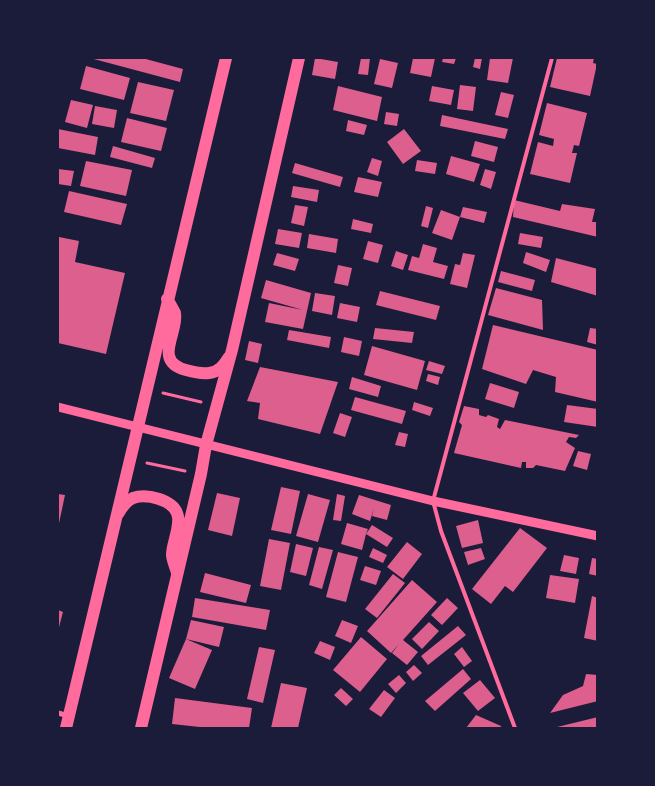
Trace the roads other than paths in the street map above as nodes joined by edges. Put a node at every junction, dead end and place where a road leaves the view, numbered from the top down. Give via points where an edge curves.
1 (226, 58) edge
2 (299, 58) edge
3 (552, 58) edge
4 (167, 299) junction
5 (232, 350) junction
6 (58, 407) edge
7 (138, 426) junction
8 (206, 445) junction
9 (433, 501) junction
10 (115, 518) junction
11 (598, 536) edge
12 (178, 573) junction
13 (63, 714) edge
14 (66, 728) edge
15 (141, 728) edge
16 (515, 728) edge

1 - 4 main road
2 - 5 main road
3 - 9 lane
4 - 5 main road via 175,314 168,352 178,368 199,373 215,372
4 - 7 main road
5 - 8 main road
6 - 7 street
7 - 8 street
7 - 10 main road
8 - 9 street
8 - 12 main road
9 - 11 street
9 - 16 lane via 440,531
10 - 12 main road via 125,502 132,498 148,497 169,502 179,518 172,556
10 - 13 main road
12 - 15 main road
13 - 14 main road

